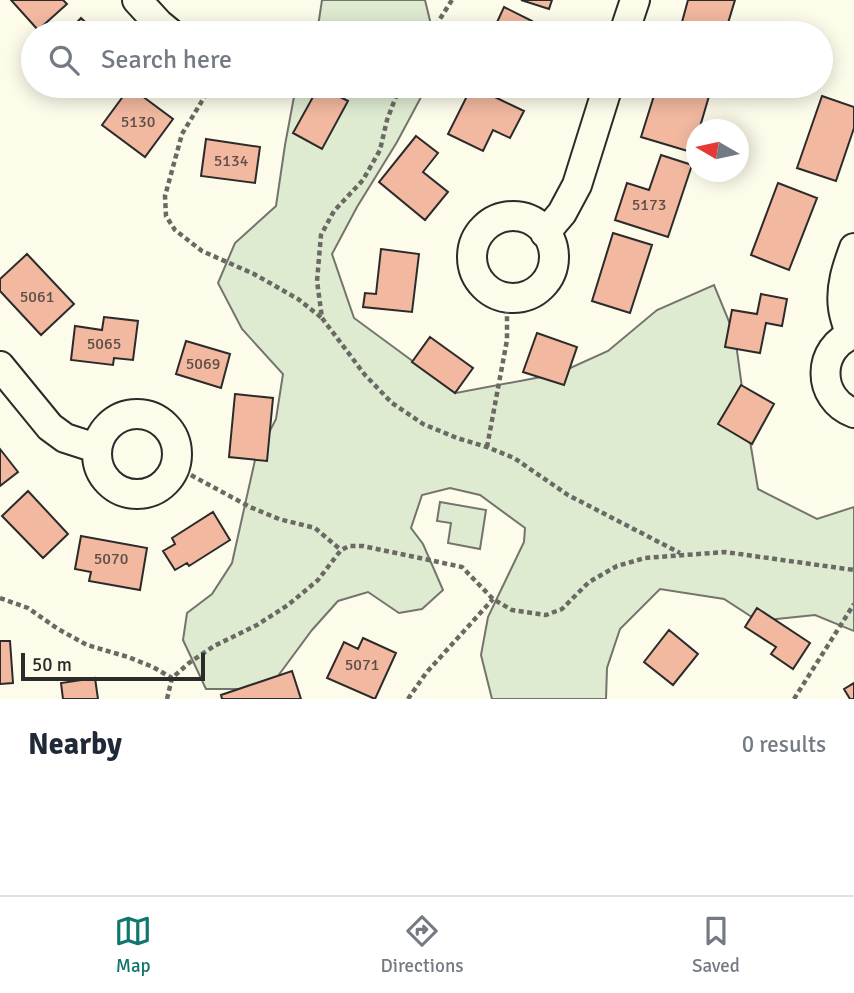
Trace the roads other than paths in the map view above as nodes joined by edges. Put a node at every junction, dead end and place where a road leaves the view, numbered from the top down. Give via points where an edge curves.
1 (137, 0) edge
2 (635, 0) edge
3 (156, 21) edge
4 (628, 21) edge
5 (604, 98) edge
6 (545, 233) junction
7 (854, 248) edge
8 (852, 335) edge
9 (0, 366) edge
10 (854, 413) edge
11 (96, 448) junction

1 - 3 street
2 - 4 street
5 - 6 street via 577,185
6 - 6 street via 533,221 518,216 497,219 487,226 476,238 472,253 479,280 492,293 507,298 539,289 553,264 553,249
7 - 8 street via 846,269 842,306
8 - 10 street via 834,348 825,376 834,400
9 - 11 street via 50,426 65,438
11 - 11 street via 100,472 122,493 157,491 176,467 174,437 158,420 141,414 125,415 106,427

